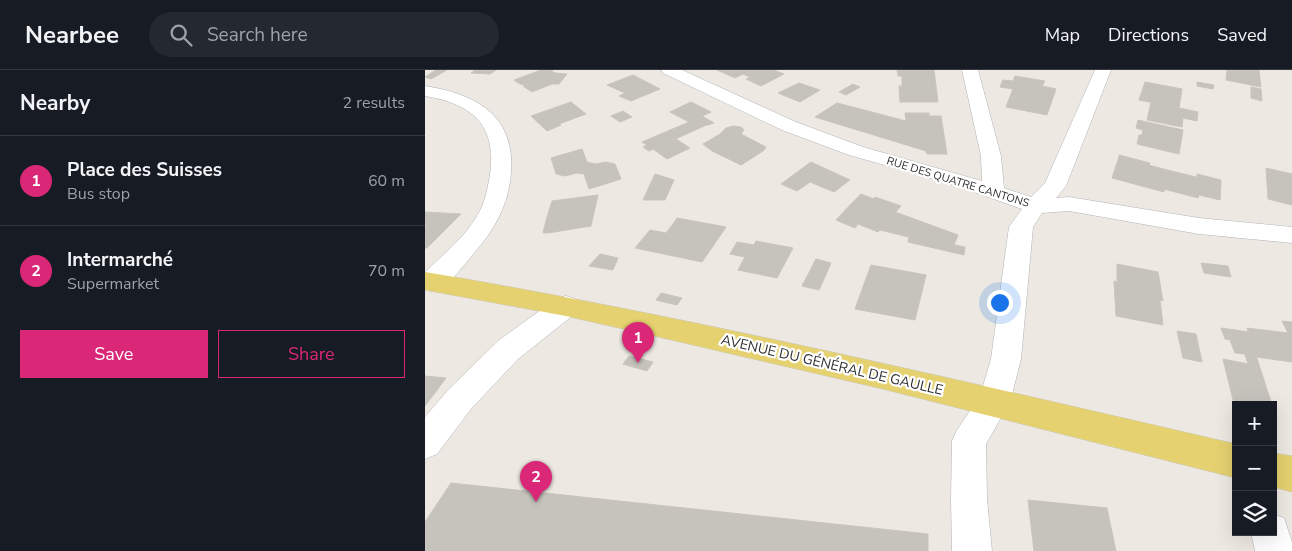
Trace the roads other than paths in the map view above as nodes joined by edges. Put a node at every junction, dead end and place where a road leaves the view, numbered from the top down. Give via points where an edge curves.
1 (669, 70) edge
2 (971, 70) edge
3 (1103, 70) edge
4 (425, 90) edge
5 (993, 191) junction
6 (1035, 206) junction
7 (1292, 234) edge
8 (428, 282) edge
9 (566, 306) junction
10 (994, 402) junction
11 (425, 443) edge
12 (1232, 460) edge
13 (1277, 471) edge
14 (1292, 474) edge
15 (1270, 536) edge
16 (972, 551) edge
17 (1275, 551) edge

1 - 5 street, RUE DES QUATRE CANTONS via 789,126 839,145
2 - 5 street via 991,156
3 - 6 street via 1059,178
4 - 8 street via 470,106 489,121 499,135 502,163 500,185 489,215 462,252
5 - 6 street, RUE DES QUATRE CANTONS
6 - 7 street, RUE DES QUATRE CANTONS via 1069,204 1199,226
6 - 10 street via 1021,227 1006,359
8 - 9 main road, AVENUE DU GÉNÉRAL DE GAULLE
9 - 10 main road, AVENUE DU GÉNÉRAL DE GAULLE
9 - 11 street via 508,350 460,399
10 - 12 main road, AVENUE DU GÉNÉRAL DE GAULLE
10 - 16 street via 969,441
13 - 14 main road
15 - 17 street

